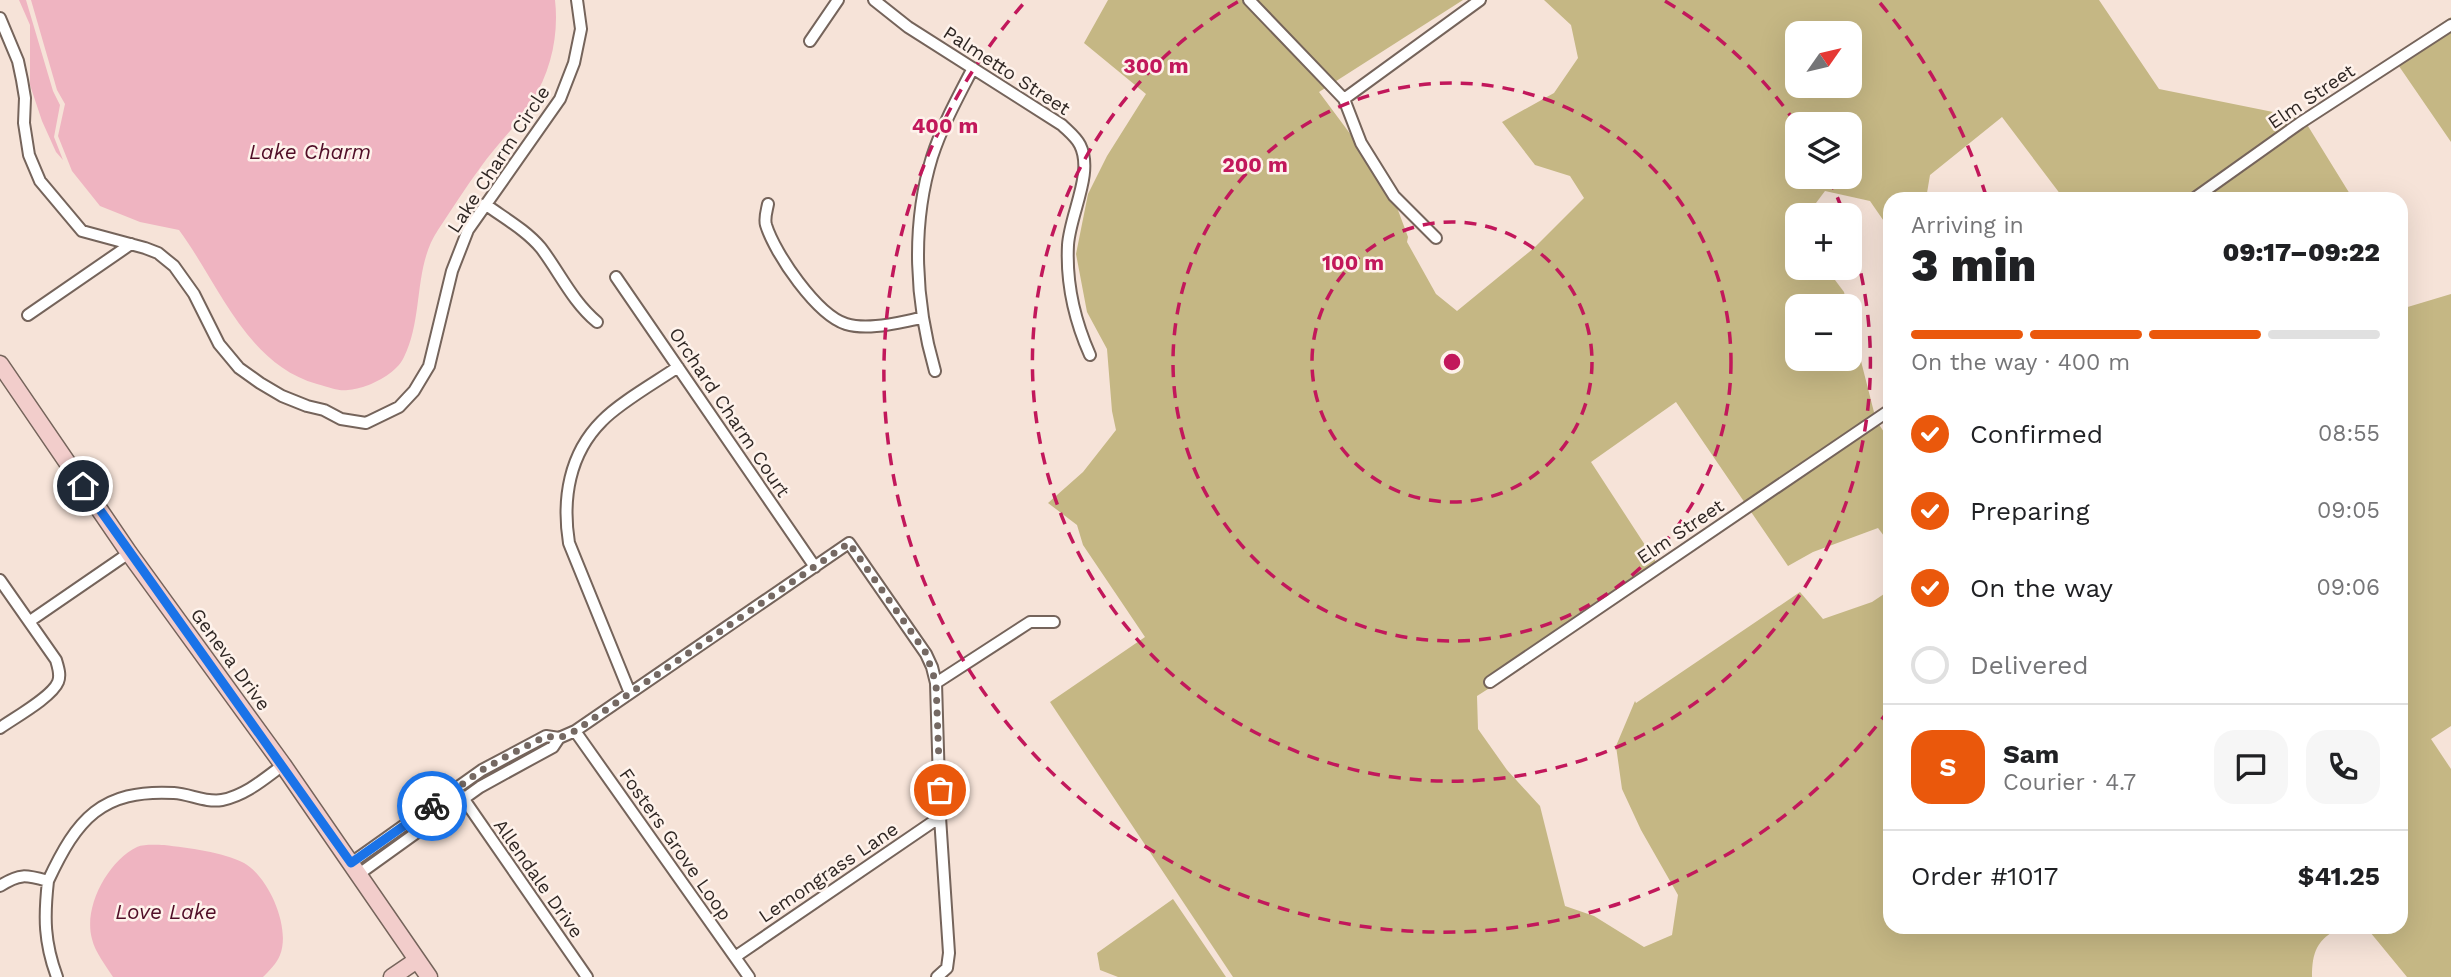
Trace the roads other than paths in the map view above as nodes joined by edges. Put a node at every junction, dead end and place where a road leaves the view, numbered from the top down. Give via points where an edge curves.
1 (577, 0) edge
2 (838, 0) edge
3 (874, 0) edge
4 (1250, 0) edge
5 (1480, 0) edge
6 (0, 18) edge
7 (2451, 25) edge
8 (810, 41) dead end
9 (973, 68) junction
10 (1344, 99) junction
11 (2203, 192) edge
12 (485, 204) junction
13 (768, 204) dead end
14 (1436, 239) dead end
15 (131, 244) junction
16 (616, 277) dead end
17 (29, 315) dead end
18 (922, 318) junction
19 (597, 322) dead end
20 (1090, 355) dead end
21 (0, 364) edge
22 (678, 367) junction
23 (935, 371) dead end
24 (1883, 416) edge
25 (129, 553) junction
26 (815, 567) junction
27 (0, 580) edge
28 (30, 621) junction
29 (1054, 622) dead end
30 (1490, 682) dead end
31 (936, 683) junction
32 (630, 693) junction
33 (0, 728) edge
34 (575, 731) junction
35 (559, 738) junction
36 (283, 765) junction
37 (456, 789) junction
38 (464, 800) junction
39 (940, 817) junction
40 (355, 868) junction
41 (48, 881) junction
42 (0, 886) edge
43 (735, 957) junction
44 (417, 960) junction
45 (57, 977) edge
46 (393, 977) edge
47 (429, 977) edge
48 (587, 977) edge
49 (748, 977) edge
50 (937, 977) edge

1 - 12 street, Lake Charm Circle via 581,30 560,99
2 - 8 street
3 - 9 street, Palmetto Street
4 - 10 street
5 - 10 street
6 - 15 street, Lake Charm Circle via 18,61 29,155 40,181 82,230
7 - 11 street, Elm Street
9 - 18 street via 944,124 922,206 918,243
9 - 20 street, Palmetto Street via 1062,125 1080,145 1083,178 1072,216 1068,276 1072,306
10 - 14 street via 1362,143 1394,196
12 - 15 street, Lake Charm Circle via 468,230 452,271 429,366 399,407 366,423 341,419 282,396 239,368 219,344 174,266 158,253
12 - 19 street via 531,238 578,304
13 - 18 street via 765,222 775,246 794,275 835,319 855,326
15 - 17 street
16 - 22 street, Orchard Charm Court
18 - 23 street
21 - 25 main road, Geneva Drive
22 - 26 street, Orchard Charm Court
22 - 32 street via 603,419 584,442 568,483 565,520 569,543
24 - 30 street, Elm Street
25 - 28 street
25 - 36 main road, Geneva Drive
26 - 31 street via 849,543 926,653
26 - 32 street
27 - 28 street
28 - 33 street via 56,660 59,682
29 - 31 street via 1030,622
31 - 39 street
32 - 34 street
34 - 35 street
34 - 43 street, Fosters Grove Loop
35 - 37 street via 546,736
35 - 38 street via 553,747
36 - 40 main road, Geneva Drive
36 - 41 street via 258,784 218,801 177,793 121,796 78,828
37 - 38 street, Allendale Drive
37 - 40 street
38 - 40 street
38 - 48 street, Allendale Drive
39 - 43 street, Lemongrass Lane
39 - 50 street via 949,953 947,968
40 - 44 main road, Geneva Drive
41 - 42 street via 26,875
41 - 45 street via 45,933
43 - 49 street, Fosters Grove Loop
44 - 46 main road
44 - 47 main road, Geneva Drive

